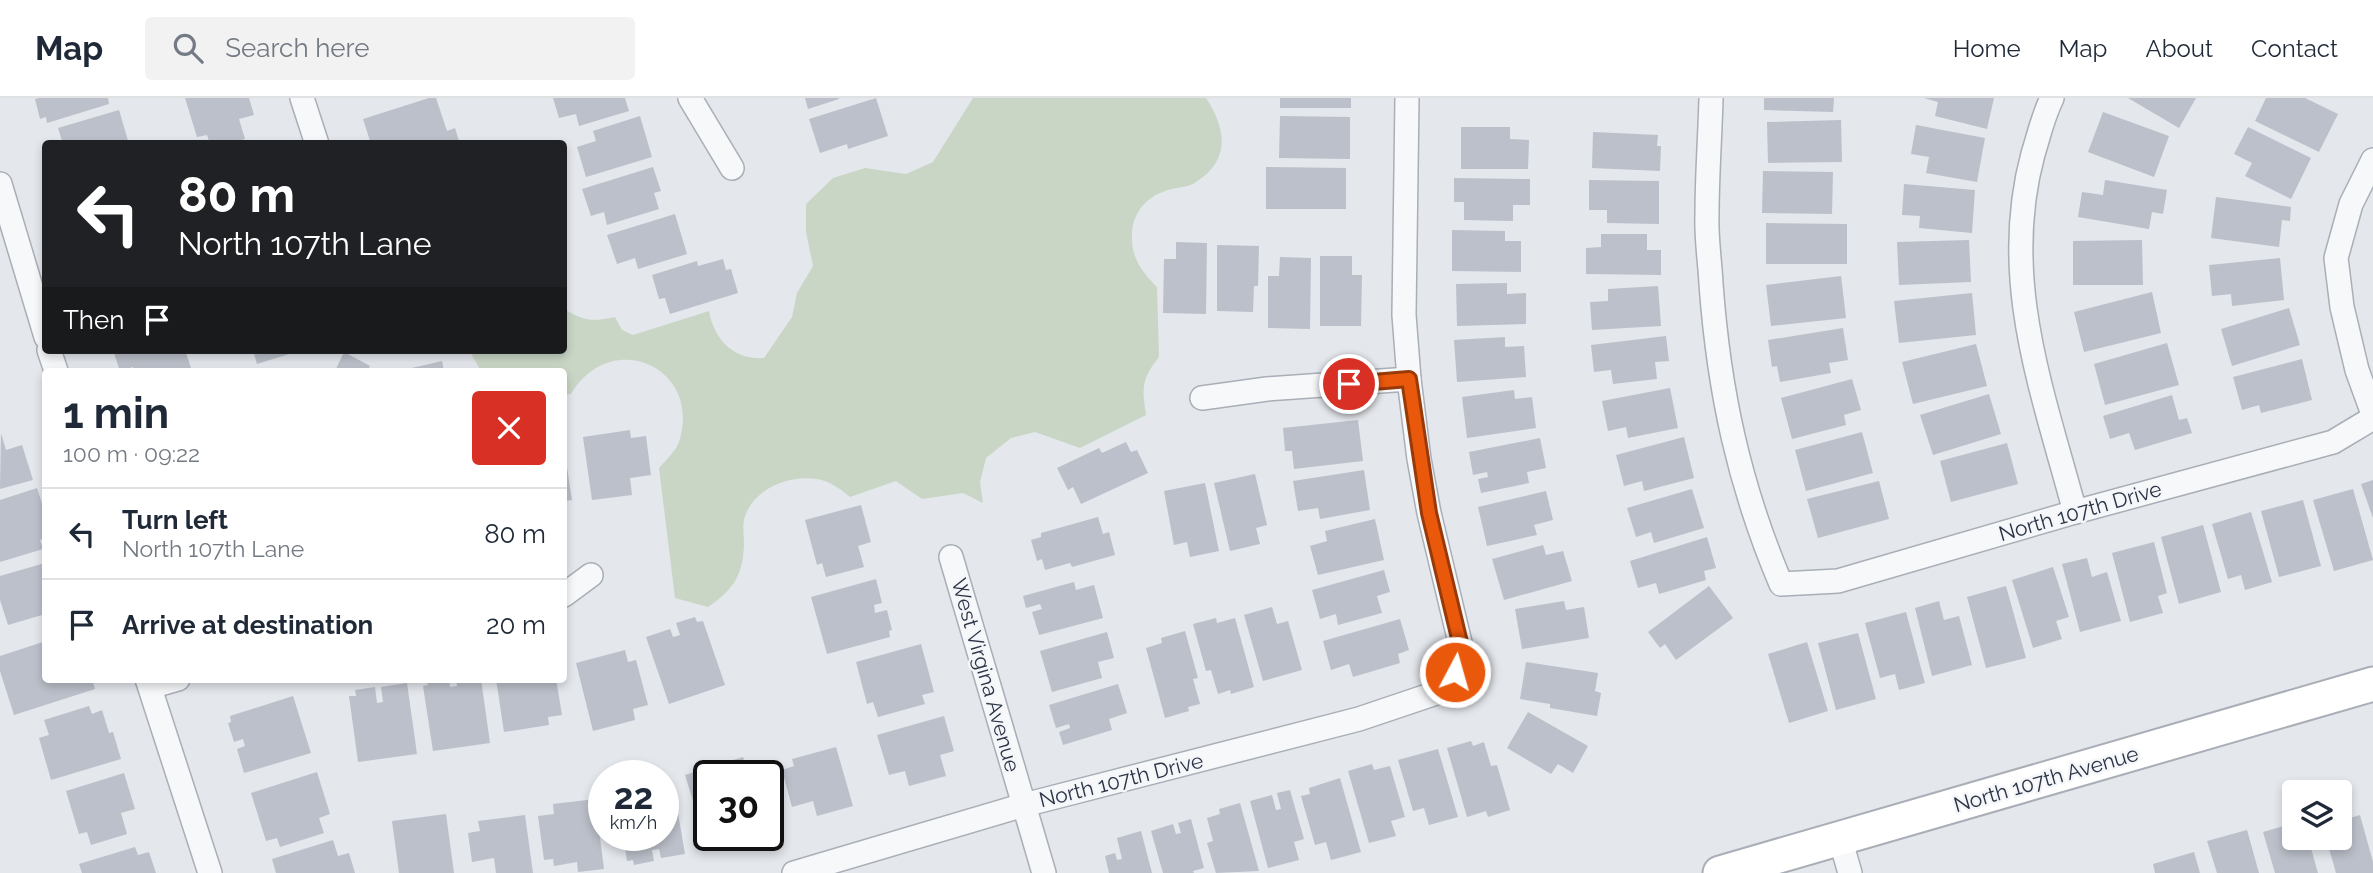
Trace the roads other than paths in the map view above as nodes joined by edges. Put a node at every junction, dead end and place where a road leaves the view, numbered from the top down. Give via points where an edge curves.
1 (302, 98) edge
2 (690, 98) edge
3 (1407, 98) edge
4 (1711, 98) edge
5 (2052, 98) edge
6 (316, 140) edge
7 (2373, 160) edge
8 (732, 168) dead end
9 (0, 184) edge
10 (42, 324) edge
11 (1409, 379) junction
12 (1202, 398) dead end
13 (2373, 416) edge
14 (2075, 512) junction
15 (951, 556) dead end
16 (591, 575) dead end
17 (567, 593) edge
18 (148, 683) edge
19 (2373, 684) edge
20 (1024, 805) junction
21 (1840, 838) junction
22 (210, 873) edge
23 (794, 873) edge
24 (1044, 873) edge
25 (1720, 873) edge
26 (1850, 873) edge

1 - 6 street
2 - 8 street
3 - 11 street via 1404,315
4 - 14 street, North 107th Drive via 1707,218 1722,388 1738,462 1781,584 1838,581
5 - 14 street via 2024,187 2020,280 2029,346
7 - 13 street via 2351,204 2336,258 2354,358
9 - 10 street
11 - 12 street
11 - 20 street, North 107th Drive via 1429,513 1463,655 1448,689 1359,719
13 - 14 street, North 107th Drive via 2333,442
15 - 20 street, West Virgina Avenue
16 - 17 street
18 - 22 street
19 - 21 main road, North 107th Avenue
20 - 23 street, North 107th Drive
20 - 24 street, West Virgina Avenue
21 - 25 main road, North 107th Avenue
21 - 26 street

